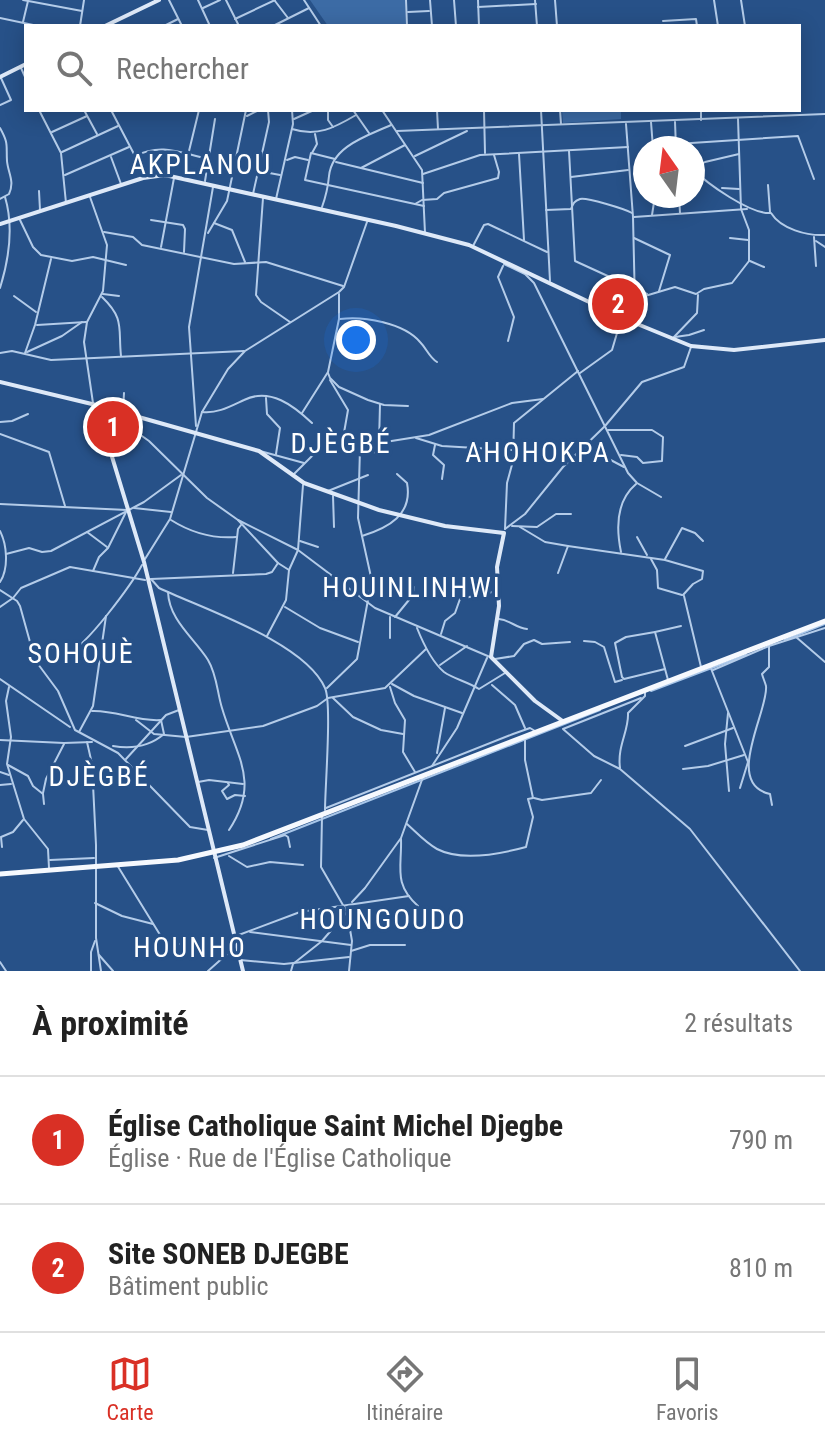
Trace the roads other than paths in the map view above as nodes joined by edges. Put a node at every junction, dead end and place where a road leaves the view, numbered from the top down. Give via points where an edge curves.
1 (23, 0) edge
2 (84, 0) edge
3 (159, 0) edge
4 (169, 0) edge
5 (198, 0) edge
6 (220, 0) edge
7 (226, 0) edge
8 (275, 0) edge
9 (304, 0) edge
10 (406, 0) edge
11 (430, 0) edge
12 (454, 0) edge
13 (478, 0) edge
14 (555, 0) edge
15 (714, 0) edge
16 (741, 0) edge
17 (28, 1) edge
18 (536, 2) edge
19 (478, 7) junction
20 (309, 8) junction
21 (202, 9) junction
22 (82, 11) junction
23 (431, 11) junction
24 (406, 12) junction
25 (0, 18) edge
26 (288, 18) junction
27 (120, 19) junction
28 (179, 19) junction
29 (235, 19) junction
30 (663, 21) dead end
31 (23, 23) junction
32 (28, 24) edge
33 (80, 24) edge
34 (109, 24) edge
35 (122, 24) edge
36 (168, 24) edge
37 (181, 24) edge
38 (209, 24) edge
39 (238, 24) edge
40 (277, 24) edge
41 (320, 24) edge
42 (407, 24) edge
43 (432, 24) edge
44 (456, 24) edge
45 (479, 24) edge
46 (537, 24) edge
47 (557, 24) edge
48 (697, 24) edge
49 (718, 24) edge
50 (745, 24) edge
51 (24, 65) edge
52 (20, 67) junction
53 (24, 75) edge
54 (0, 77) edge
55 (0, 105) edge
56 (40, 112) edge
57 (85, 112) edge
58 (112, 112) edge
59 (198, 112) edge
60 (246, 112) edge
61 (255, 112) edge
62 (268, 112) edge
63 (292, 112) edge
64 (309, 112) edge
65 (328, 112) edge
66 (354, 112) edge
67 (383, 112) edge
68 (437, 112) edge
69 (484, 112) edge
70 (541, 112) edge
71 (560, 112) edge
72 (701, 112) edge
73 (723, 112) edge
74 (771, 112) edge
75 (825, 114) edge
76 (356, 115) junction
77 (87, 116) junction
78 (246, 117) junction
79 (771, 117) junction
80 (738, 118) junction
81 (215, 119) dead end
82 (723, 119) junction
83 (293, 120) junction
84 (701, 120) junction
85 (675, 121) junction
86 (651, 122) junction
87 (626, 123) junction
88 (392, 124) junction
89 (120, 125) junction
90 (561, 125) junction
91 (542, 126) junction
92 (333, 127) junction
93 (0, 128) edge
94 (485, 128) junction
95 (292, 129) junction
96 (471, 129) junction
97 (438, 130) junction
98 (397, 131) junction
99 (50, 132) junction
100 (314, 133) junction
101 (370, 134) junction
102 (98, 136) junction
103 (652, 136) edge
104 (676, 136) edge
105 (740, 140) junction
106 (705, 143) edge
107 (406, 145) junction
108 (131, 146) junction
109 (628, 147) junction
110 (569, 150) junction
111 (543, 152) junction
112 (61, 153) junction
113 (188, 153) junction
114 (312, 153) junction
115 (519, 153) junction
116 (485, 154) junction
117 (494, 154) junction
118 (740, 154) junction
119 (110, 156) junction
120 (135, 156) junction
121 (414, 157) junction
122 (209, 159) junction
123 (309, 160) junction
124 (335, 160) junction
125 (285, 161) junction
126 (705, 162) edge
127 (360, 169) junction
128 (629, 170) junction
129 (258, 171) junction
130 (423, 174) junction
131 (64, 176) junction
132 (281, 176) junction
133 (174, 177) junction
134 (570, 177) junction
135 (143, 178) junction
136 (705, 178) edge
137 (814, 179) dead end
138 (204, 183) junction
139 (424, 183) junction
140 (121, 185) junction
141 (768, 185) dead end
142 (213, 186) junction
143 (329, 187) junction
144 (719, 188) junction
145 (228, 189) junction
146 (741, 189) junction
147 (39, 191) dead end
148 (253, 194) junction
149 (90, 196) junction
150 (263, 196) junction
151 (5, 197) junction
152 (0, 199) edge
153 (276, 199) junction
154 (424, 199) junction
155 (67, 203) junction
156 (415, 204) junction
157 (742, 205) junction
158 (424, 206) junction
159 (653, 208) edge
160 (680, 208) edge
161 (748, 208) junction
162 (321, 209) junction
163 (571, 209) junction
164 (546, 210) junction
165 (742, 211) junction
166 (40, 212) junction
167 (680, 213) junction
168 (771, 213) junction
169 (633, 215) junction
170 (652, 216) junction
171 (20, 219) junction
172 (151, 220) dead end
173 (368, 220) junction
174 (165, 221) junction
175 (10, 222) junction
176 (214, 222) junction
177 (0, 224) edge
178 (104, 232) junction
179 (425, 233) junction
180 (825, 235) edge
181 (206, 236) junction
182 (814, 237) junction
183 (633, 238) junction
184 (730, 238) dead end
185 (524, 240) junction
186 (749, 240) junction
187 (472, 246) junction
188 (825, 247) edge
189 (161, 248) junction
190 (548, 252) junction
191 (184, 253) junction
192 (201, 256) junction
193 (51, 258) junction
194 (106, 258) junction
195 (260, 261) junction
196 (749, 261) junction
197 (246, 263) junction
198 (505, 263) junction
199 (126, 265) dead end
200 (816, 266) dead end
201 (764, 267) dead end
202 (537, 277) junction
203 (534, 283) junction
204 (550, 283) junction
205 (344, 287) junction
206 (0, 288) edge
207 (634, 288) junction
208 (339, 292) junction
209 (659, 292) junction
210 (698, 294) junction
211 (102, 295) junction
212 (648, 295) junction
213 (14, 296) dead end
214 (119, 296) dead end
215 (635, 306) junction
216 (37, 312) junction
217 (339, 319) junction
218 (625, 319) junction
219 (82, 322) junction
220 (87, 322) junction
221 (291, 323) junction
222 (35, 325) junction
223 (704, 330) dead end
224 (672, 338) junction
225 (825, 340) edge
226 (508, 341) dead end
227 (691, 346) junction
228 (245, 351) junction
229 (0, 353) edge
230 (25, 354) junction
231 (190, 354) junction
232 (121, 357) junction
233 (86, 359) junction
234 (437, 362) dead end
235 (328, 372) junction
236 (579, 372) junction
237 (330, 378) junction
238 (0, 382) edge
239 (124, 393) dead end
240 (266, 397) junction
241 (544, 399) junction
242 (380, 404) junction
243 (96, 405) junction
244 (408, 406) dead end
245 (123, 412) junction
246 (202, 412) junction
247 (302, 413) junction
248 (28, 414) dead end
249 (0, 422) edge
250 (312, 423) dead end
251 (606, 428) junction
252 (195, 429) junction
253 (0, 434) edge
254 (415, 438) junction
255 (379, 443) junction
256 (435, 444) junction
257 (342, 445) junction
258 (583, 445) junction
259 (360, 449) junction
260 (365, 450) junction
261 (514, 450) junction
262 (259, 451) junction
263 (378, 453) dead end
264 (276, 454) junction
265 (620, 455) junction
266 (305, 463) junction
267 (625, 467) junction
268 (182, 473) junction
269 (397, 474) dead end
270 (368, 475) dead end
271 (293, 476) junction
272 (359, 479) junction
273 (442, 479) dead end
274 (304, 483) junction
275 (637, 483) junction
276 (330, 493) junction
277 (661, 497) dead end
278 (358, 502) junction
279 (0, 504) edge
280 (65, 506) junction
281 (129, 510) junction
282 (172, 512) junction
283 (571, 514) dead end
284 (399, 516) junction
285 (170, 519) junction
286 (238, 520) junction
287 (241, 525) junction
288 (511, 526) junction
289 (519, 526) junction
290 (334, 527) dead end
291 (0, 531) edge
292 (86, 531) junction
293 (504, 531) junction
294 (362, 536) junction
295 (237, 537) junction
296 (637, 537) dead end
297 (298, 541) junction
298 (703, 541) dead end
299 (568, 546) junction
300 (318, 547) dead end
301 (108, 548) junction
302 (642, 548) junction
303 (298, 550) junction
304 (622, 553) junction
305 (6, 554) junction
306 (647, 555) dead end
307 (640, 557) junction
308 (651, 559) junction
309 (665, 560) junction
310 (0, 562) edge
311 (5, 562) junction
312 (144, 562) junction
313 (278, 563) junction
314 (289, 570) junction
315 (93, 571) junction
316 (558, 573) dead end
317 (233, 574) junction
318 (135, 578) junction
319 (150, 580) junction
320 (0, 582) edge
321 (414, 587) dead end
322 (0, 590) edge
323 (497, 591) junction
324 (168, 592) junction
325 (683, 595) junction
326 (13, 598) junction
327 (367, 603) junction
328 (284, 606) junction
329 (0, 607) edge
330 (106, 615) junction
331 (392, 617) junction
332 (498, 619) junction
333 (825, 621) edge
334 (681, 626) dead end
335 (416, 627) junction
336 (825, 628) edge
337 (527, 629) dead end
338 (655, 632) junction
339 (794, 635) junction
340 (441, 636) junction
341 (267, 637) junction
342 (390, 638) dead end
343 (584, 641) dead end
344 (570, 642) dead end
345 (360, 643) junction
346 (30, 646) junction
347 (467, 646) junction
348 (769, 646) junction
349 (426, 649) junction
350 (491, 658) junction
351 (825, 662) edge
352 (439, 666) junction
353 (711, 667) junction
354 (701, 668) junction
355 (665, 669) junction
356 (505, 672) junction
357 (0, 679) edge
358 (624, 679) junction
359 (668, 681) junction
360 (491, 684) junction
361 (391, 685) junction
362 (474, 686) junction
363 (1, 688) edge
364 (9, 688) junction
365 (326, 688) junction
366 (645, 690) junction
367 (330, 697) junction
368 (641, 698) junction
369 (445, 707) junction
370 (180, 709) junction
371 (92, 711) junction
372 (728, 712) junction
373 (463, 714) junction
374 (136, 720) junction
375 (161, 720) junction
376 (564, 722) junction
377 (735, 727) junction
378 (526, 729) junction
379 (727, 730) junction
380 (77, 731) junction
381 (229, 731) junction
382 (148, 732) junction
383 (536, 733) junction
384 (163, 735) junction
385 (404, 735) junction
386 (186, 737) junction
387 (526, 739) junction
388 (0, 740) edge
389 (9, 741) junction
390 (93, 741) junction
391 (87, 742) junction
392 (145, 742) junction
393 (64, 743) junction
394 (137, 746) junction
395 (685, 746) dead end
396 (111, 748) junction
397 (437, 755) junction
398 (745, 755) junction
399 (125, 759) junction
400 (726, 761) junction
401 (748, 762) junction
402 (7, 764) junction
403 (431, 767) junction
404 (620, 769) junction
405 (683, 769) dead end
406 (0, 772) edge
407 (415, 773) junction
408 (10, 775) junction
409 (426, 775) junction
410 (601, 780) dead end
411 (197, 782) junction
412 (12, 783) junction
413 (228, 783) junction
414 (0, 785) edge
415 (245, 785) junction
416 (740, 788) dead end
417 (729, 791) dead end
418 (43, 794) junction
419 (246, 796) junction
420 (533, 798) junction
421 (44, 804) dead end
422 (772, 805) dead end
423 (324, 812) junction
424 (24, 819) junction
425 (407, 824) junction
426 (209, 830) junction
427 (229, 830) dead end
428 (401, 838) junction
429 (252, 845) junction
430 (2, 847) edge
431 (290, 847) dead end
432 (228, 855) junction
433 (213, 856) junction
434 (50, 860) junction
435 (96, 861) junction
436 (117, 864) junction
437 (303, 865) dead end
438 (48, 869) junction
439 (0, 874) edge
440 (409, 896) junction
441 (94, 903) junction
442 (351, 903) junction
443 (345, 905) junction
444 (418, 906) dead end
445 (347, 912) junction
446 (154, 924) junction
447 (249, 932) junction
448 (96, 938) junction
449 (322, 941) junction
450 (234, 943) junction
451 (166, 944) junction
452 (405, 945) dead end
453 (352, 946) junction
454 (170, 951) dead end
455 (351, 951) junction
456 (98, 954) junction
457 (351, 956) junction
458 (239, 960) junction
459 (0, 962) edge
460 (293, 964) junction
461 (6, 971) edge
462 (91, 971) edge
463 (101, 971) edge
464 (113, 971) edge
465 (208, 971) edge
466 (243, 971) edge
467 (291, 971) edge
468 (349, 971) edge
469 (800, 971) edge

1 - 17 street
2 - 22 street
3 - 27 street
4 - 28 street
5 - 21 street
6 - 21 street
7 - 29 street
8 - 26 street
8 - 29 street
9 - 20 street
10 - 24 street
11 - 23 street
12 - 44 street
13 - 19 street
14 - 47 street
15 - 49 street
16 - 50 street
17 - 22 street
17 - 31 street
18 - 19 street
18 - 46 street
19 - 45 street
20 - 26 street
20 - 41 street
21 - 38 street
22 - 33 street
23 - 24 street
23 - 43 street
24 - 42 street
25 - 31 street
26 - 40 street
27 - 34 street
27 - 35 street
28 - 36 street
28 - 37 street
29 - 39 street
30 - 48 street via 696,19
31 - 32 street
51 - 52 street
52 - 53 street
52 - 54 street
54 - 55 street via 11,100
56 - 99 street
57 - 77 street
58 - 89 street
59 - 113 street
60 - 78 street
61 - 78 street
62 - 129 street
63 - 83 street
64 - 83 street
65 - 92 street
66 - 76 street
67 - 88 street
68 - 97 street
69 - 94 street
70 - 91 street
71 - 90 street
72 - 84 street
73 - 82 street
74 - 79 street
75 - 79 street
76 - 92 street
76 - 101 street
77 - 99 street
77 - 102 street
78 - 145 street
79 - 80 street
80 - 82 street
80 - 105 street
81 - 122 street
82 - 84 street
83 - 95 street
84 - 85 street
85 - 86 street
85 - 104 street
86 - 87 street
86 - 103 street
87 - 90 street
87 - 109 street
88 - 98 street
88 - 101 street
89 - 102 street
89 - 108 street
90 - 91 street
91 - 94 street
91 - 111 street
92 - 100 street
93 - 151 street via 8,144 12,184
94 - 96 street
94 - 116 street
95 - 100 street
95 - 125 street
96 - 97 street
96 - 121 street
97 - 98 street
98 - 107 street
99 - 112 street
100 - 114 street via 317,144
101 - 124 street
102 - 112 street
105 - 106 street
105 - 118 street
105 - 137 street via 798,136
107 - 121 street
107 - 127 street
108 - 119 street
108 - 120 street
109 - 110 street
109 - 128 street
110 - 111 street
110 - 134 street
111 - 115 street
111 - 164 street
112 - 131 street
113 - 120 street via 153,148
113 - 122 street
114 - 123 street
114 - 124 street
115 - 117 street
115 - 185 street
116 - 117 street
116 - 130 street
117 - 154 street via 498,178
118 - 126 street
118 - 146 street
119 - 131 street
119 - 140 street
120 - 135 street
121 - 130 street
122 - 138 street
123 - 125 street
123 - 143 street via 305,180
124 - 127 street
124 - 143 street
125 - 132 street
127 - 139 street
128 - 134 street
128 - 169 street
129 - 132 street
129 - 148 street
130 - 139 street
131 - 155 street
132 - 153 street
133 - 135 street
133 - 138 street
133 - 174 street
134 - 163 street
135 - 140 street
136 - 144 street
138 - 142 street
139 - 154 street
140 - 149 street
141 - 168 street
142 - 145 street
142 - 181 street
143 - 156 street
143 - 162 street
144 - 146 street
144 - 157 street
145 - 148 street
145 - 176 street via 226,205
146 - 157 street
147 - 166 street
148 - 150 street
149 - 155 street
149 - 178 street
150 - 153 street
150 - 195 street
151 - 152 street
151 - 175 street
153 - 162 street
154 - 156 street
154 - 158 street
155 - 166 street
156 - 158 street
157 - 161 street
157 - 165 street
158 - 179 street
159 - 170 street
160 - 167 street
161 - 165 street
161 - 168 street
162 - 173 street
163 - 164 street
163 - 169 street via 583,199
163 - 207 street via 576,263
164 - 190 street
165 - 167 street
165 - 186 street
166 - 171 street
167 - 170 street
168 - 182 street via 777,222
169 - 170 street
169 - 183 street
171 - 175 street
171 - 193 street via 34,249
172 - 174 street
173 - 179 street
173 - 205 street
174 - 189 street
174 - 191 street via 185,226
175 - 177 street
175 - 206 street
176 - 181 street
176 - 197 street via 232,230
178 - 189 street
178 - 194 street
179 - 187 street
180 - 182 street
181 - 192 street
182 - 188 street
182 - 200 street
183 - 207 street
183 - 209 street via 670,255
184 - 186 street
185 - 187 street via 486,224
185 - 190 street
186 - 196 street
187 - 198 street
189 - 191 street
190 - 204 street
191 - 192 street
192 - 197 street
192 - 231 street via 189,327
193 - 194 street
193 - 216 street
194 - 199 street
194 - 211 street
195 - 197 street
195 - 205 street
195 - 221 street via 257,298
196 - 201 street
196 - 210 street via 732,283
198 - 202 street
198 - 203 street
198 - 226 street via 498,277 514,317
202 - 203 street
202 - 204 street
203 - 236 street
204 - 218 street
205 - 208 street
207 - 212 street
207 - 215 street
208 - 217 street
208 - 221 street
209 - 210 street via 675,287
209 - 212 street
210 - 224 street via 697,313
211 - 214 street
211 - 220 street
211 - 232 street via 120,322
212 - 215 street
213 - 216 street
215 - 218 street
216 - 222 street
217 - 234 street via 403,330
217 - 235 street
218 - 224 street
218 - 236 street via 612,350
219 - 220 street
219 - 222 street
219 - 230 street
220 - 233 street
221 - 228 street
222 - 230 street
223 - 224 street
224 - 227 street
225 - 227 street via 734,350
227 - 251 street via 684,367 644,381
228 - 231 street
228 - 246 street
229 - 230 street
230 - 233 street via 43,360
231 - 232 street
231 - 252 street
232 - 233 street
233 - 243 street
235 - 237 street
235 - 247 street
236 - 241 street
236 - 251 street
237 - 242 street
237 - 257 street via 348,410
238 - 243 street
239 - 245 street
240 - 246 street
240 - 247 street via 285,400
240 - 264 street via 267,414 280,428
241 - 254 street via 512,403
241 - 261 street via 514,423
242 - 244 street
242 - 255 street
243 - 245 street
243 - 268 street via 149,441
243 - 281 street
245 - 252 street
246 - 252 street
247 - 250 street
248 - 249 street
251 - 258 street
251 - 265 street
251 - 265 street via 652,430 663,437 662,461 643,463
252 - 262 street
252 - 268 street
253 - 280 street via 49,452
254 - 255 street
254 - 256 street
255 - 260 street
256 - 261 street
256 - 273 street via 433,455 445,467
257 - 259 street
257 - 266 street via 326,442
258 - 267 street
258 - 288 street
259 - 260 street
259 - 272 street
260 - 263 street
261 - 293 street
262 - 264 street
262 - 271 street
264 - 266 street
265 - 267 street
266 - 271 street
267 - 275 street
268 - 281 street
268 - 282 street
268 - 286 street
269 - 284 street via 405,478 408,489
270 - 272 street
271 - 274 street
272 - 276 street
272 - 278 street
274 - 276 street
274 - 297 street
275 - 277 street
275 - 304 street via 618,515
276 - 278 street
276 - 290 street
278 - 284 street
278 - 294 street
279 - 280 street
280 - 281 street
281 - 282 street
281 - 292 street
281 - 301 street
281 - 312 street
282 - 285 street
283 - 289 street via 556,514 537,527
284 - 293 street
284 - 294 street via 391,525
285 - 295 street via 215,537
285 - 312 street
286 - 287 street
286 - 303 street
287 - 295 street
287 - 313 street
288 - 289 street
288 - 293 street
289 - 299 street via 545,542
291 - 305 street
292 - 301 street
292 - 305 street via 48,552 29,548
293 - 323 street
294 - 327 street via 371,577
295 - 317 street
296 - 302 street
297 - 300 street
297 - 303 street
298 - 309 street via 682,528
299 - 304 street
299 - 316 street
301 - 315 street
302 - 306 street
302 - 307 street
303 - 314 street
303 - 327 street
304 - 307 street
305 - 311 street
307 - 308 street
308 - 309 street
308 - 325 street via 658,588
309 - 325 street via 703,571 702,579
310 - 311 street
311 - 320 street
312 - 318 street
312 - 319 street
313 - 314 street
313 - 317 street via 266,574
314 - 328 street
315 - 318 street
315 - 326 street via 65,569 21,588
317 - 319 street
318 - 319 street
318 - 330 street
319 - 324 street
319 - 370 street
321 - 331 street
322 - 326 street
323 - 332 street
323 - 340 street via 460,599
324 - 341 street
324 - 381 street via 173,614 209,662
325 - 354 street
326 - 329 street
326 - 346 street
327 - 331 street
327 - 345 street
328 - 341 street
328 - 345 street via 332,634
330 - 346 street via 70,651
330 - 371 street
331 - 335 street
331 - 342 street
332 - 337 street
332 - 350 street
333 - 339 main road
334 - 338 street
335 - 340 street
335 - 349 street
336 - 339 street
338 - 355 street
338 - 358 street via 615,643
339 - 348 street
339 - 351 street
339 - 353 main road
340 - 347 street
341 - 365 street via 304,661
343 - 358 street via 604,647 615,682
344 - 350 street via 534,640 513,657
345 - 365 street via 357,659
346 - 380 street
347 - 350 street
347 - 352 street
348 - 353 street
348 - 401 street via 769,667 762,674 766,687
349 - 352 street
349 - 361 street
350 - 356 street
350 - 362 street
352 - 362 street
353 - 354 main road
353 - 372 street
354 - 359 main road
355 - 358 street
355 - 359 street
356 - 360 street
356 - 376 street
357 - 364 street
359 - 366 main road
360 - 362 street
360 - 378 street via 515,705
361 - 367 street
361 - 369 street
361 - 385 street via 404,717
362 - 373 street
363 - 364 street
364 - 380 street
364 - 389 street
365 - 367 street
366 - 368 street
366 - 376 main road
367 - 381 street via 274,723
367 - 385 street via 353,717
367 - 423 street
368 - 404 street via 628,713
368 - 404 street via 563,729 594,756
369 - 373 street
369 - 397 street
370 - 375 street
370 - 386 street
371 - 374 street
371 - 380 street
372 - 377 street
372 - 379 street
373 - 397 street
374 - 375 street
374 - 382 street
375 - 382 street
375 - 384 street
376 - 383 main road
377 - 379 street
377 - 398 street
378 - 383 street
378 - 403 street
379 - 395 street
379 - 400 street
380 - 390 street
381 - 386 street
381 - 415 street via 243,761
382 - 384 street
382 - 392 street
383 - 387 main road
384 - 386 street
384 - 392 street
385 - 407 street via 403,752
386 - 411 street
387 - 409 main road
387 - 420 street
388 - 389 street
389 - 393 street
389 - 402 street
390 - 391 street
390 - 396 street
391 - 393 street
391 - 435 street
392 - 394 street
393 - 418 street
394 - 396 street
394 - 399 street
396 - 399 street
397 - 403 street
398 - 400 street
398 - 401 street
399 - 426 street via 190,827
400 - 405 street
400 - 417 street
401 - 416 street
401 - 422 street via 754,783 770,794
402 - 408 street
402 - 418 street via 28,776
403 - 407 street
403 - 409 street
404 - 469 street via 690,829
406 - 408 street
407 - 423 street
408 - 412 street
409 - 423 main road
409 - 425 street
410 - 420 street via 591,793
411 - 413 street
411 - 426 street
412 - 414 street
412 - 424 street
413 - 415 street
413 - 419 street via 222,791 227,799
415 - 419 street
418 - 421 street
419 - 427 street
420 - 425 street via 528,799 533,817 523,848 448,853
423 - 429 main road
423 - 443 street via 322,872
424 - 430 street via 1,837
424 - 434 street via 45,844
425 - 428 street
426 - 433 street
428 - 440 street via 399,876
428 - 442 street
429 - 431 street via 285,835
429 - 432 street
429 - 433 main road
432 - 433 street
432 - 437 street via 247,867 270,862
433 - 436 main road
433 - 450 street
434 - 435 street
434 - 438 street
435 - 436 main road
435 - 438 main road
435 - 441 street
436 - 446 street
438 - 439 main road
440 - 442 street
440 - 444 street
441 - 446 street
441 - 448 street
442 - 443 street
443 - 445 street
443 - 447 street via 300,912
445 - 449 street
445 - 453 street
446 - 451 street
447 - 449 street
447 - 450 street
448 - 456 street
448 - 462 street
449 - 453 street
449 - 460 street
450 - 451 street
450 - 458 street
450 - 465 street
451 - 454 street
452 - 455 street
453 - 455 street
455 - 457 street
456 - 463 street
456 - 464 street
457 - 460 street
457 - 468 street
458 - 460 street
458 - 466 street
459 - 461 street
460 - 467 street

